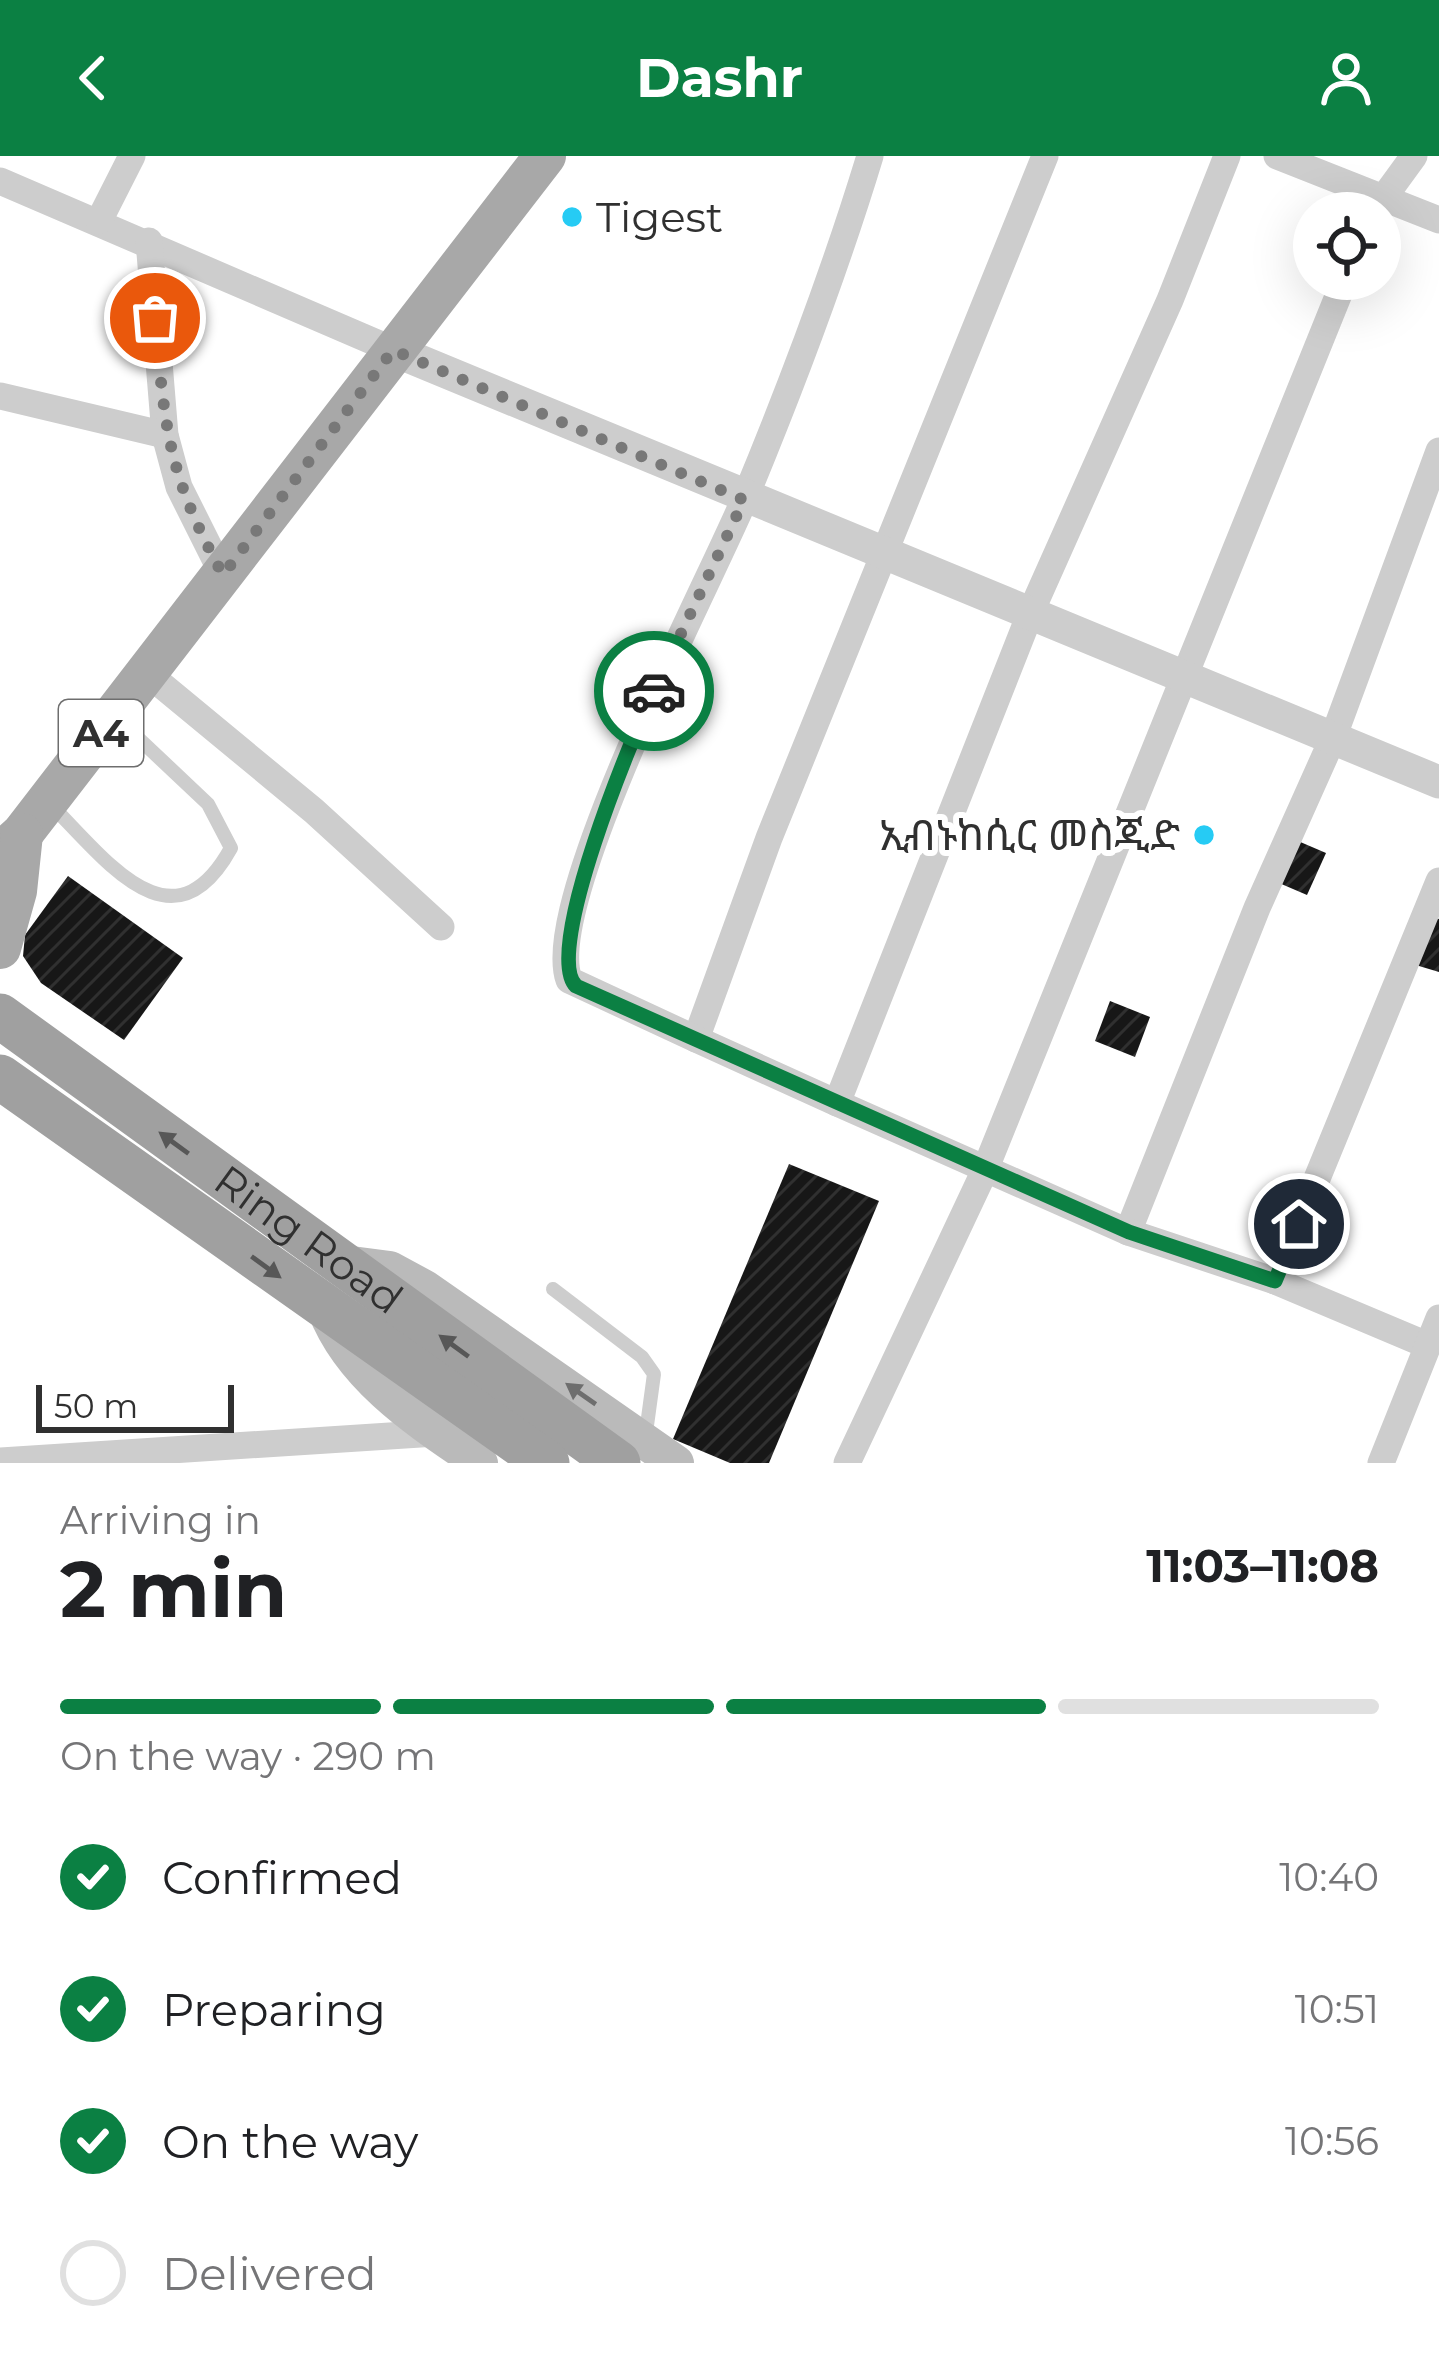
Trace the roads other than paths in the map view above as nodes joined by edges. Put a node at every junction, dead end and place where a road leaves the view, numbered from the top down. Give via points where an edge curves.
1 (132, 156) edge
2 (545, 156) edge
3 (870, 156) edge
4 (1045, 156) edge
5 (1228, 156) edge
6 (1277, 156) edge
7 (1414, 156) edge
8 (0, 181) edge
9 (1350, 192) edge
10 (1387, 192) edge
11 (1401, 211) edge
12 (1439, 220) edge
13 (98, 221) junction
14 (148, 241) junction
15 (1336, 300) edge
16 (393, 350) junction
17 (0, 396) edge
18 (165, 435) junction
19 (1439, 451) edge
20 (744, 500) junction
21 (886, 558) junction
22 (223, 575) junction
23 (1030, 614) junction
24 (147, 673) junction
25 (1183, 679) junction
26 (114, 716) junction
27 (1334, 738) junction
28 (1439, 782) edge
29 (23, 830) edge
30 (1439, 880) edge
31 (441, 927) dead end
32 (0, 948) edge
33 (0, 1016) edge
34 (696, 1039) junction
35 (0, 1076) edge
36 (837, 1103) junction
37 (985, 1170) junction
38 (1129, 1232) junction
39 (1275, 1281) junction
40 (553, 1289) dead end
41 (325, 1309) junction
42 (1439, 1318) edge
43 (1430, 1354) edge
44 (436, 1433) junction
45 (631, 1451) edge
46 (0, 1461) edge
47 (480, 1463) edge
48 (547, 1463) edge
49 (676, 1463) edge
50 (847, 1463) edge
51 (1381, 1463) edge

1 - 13 street
2 - 16 main road, A4
3 - 20 street
4 - 21 street
5 - 23 street
6 - 9 street
7 - 10 street
8 - 13 street
11 - 12 street
13 - 14 street
14 - 16 street
14 - 18 street
15 - 25 street
16 - 20 street
16 - 22 main road, A4
17 - 18 street
18 - 22 street via 179,488
19 - 27 street
20 - 21 street
20 - 34 street via 644,711 566,952 576,986
21 - 23 street
21 - 34 street
22 - 24 main road, A4
23 - 25 street
23 - 36 street
24 - 26 main road, A4
24 - 31 street
25 - 27 street
25 - 37 street
26 - 29 main road, A4
26 - 29 lane via 223,824 231,848 214,880 176,898 150,896
27 - 28 street
27 - 38 street
29 - 32 main road
30 - 39 street
45 -> 33 highway, Ring Road via 336,1262
34 - 36 street
35 -> 41 highway, Ring Road
36 - 37 street
37 - 38 street
37 - 50 street
38 - 39 street
39 - 43 street
40 - 45 lane via 654,1374
41 - 44 main road via 354,1362
41 - 48 highway, Ring Road
42 - 43 street
43 - 51 street
44 - 46 street
44 - 47 main road
45 - 49 main road

